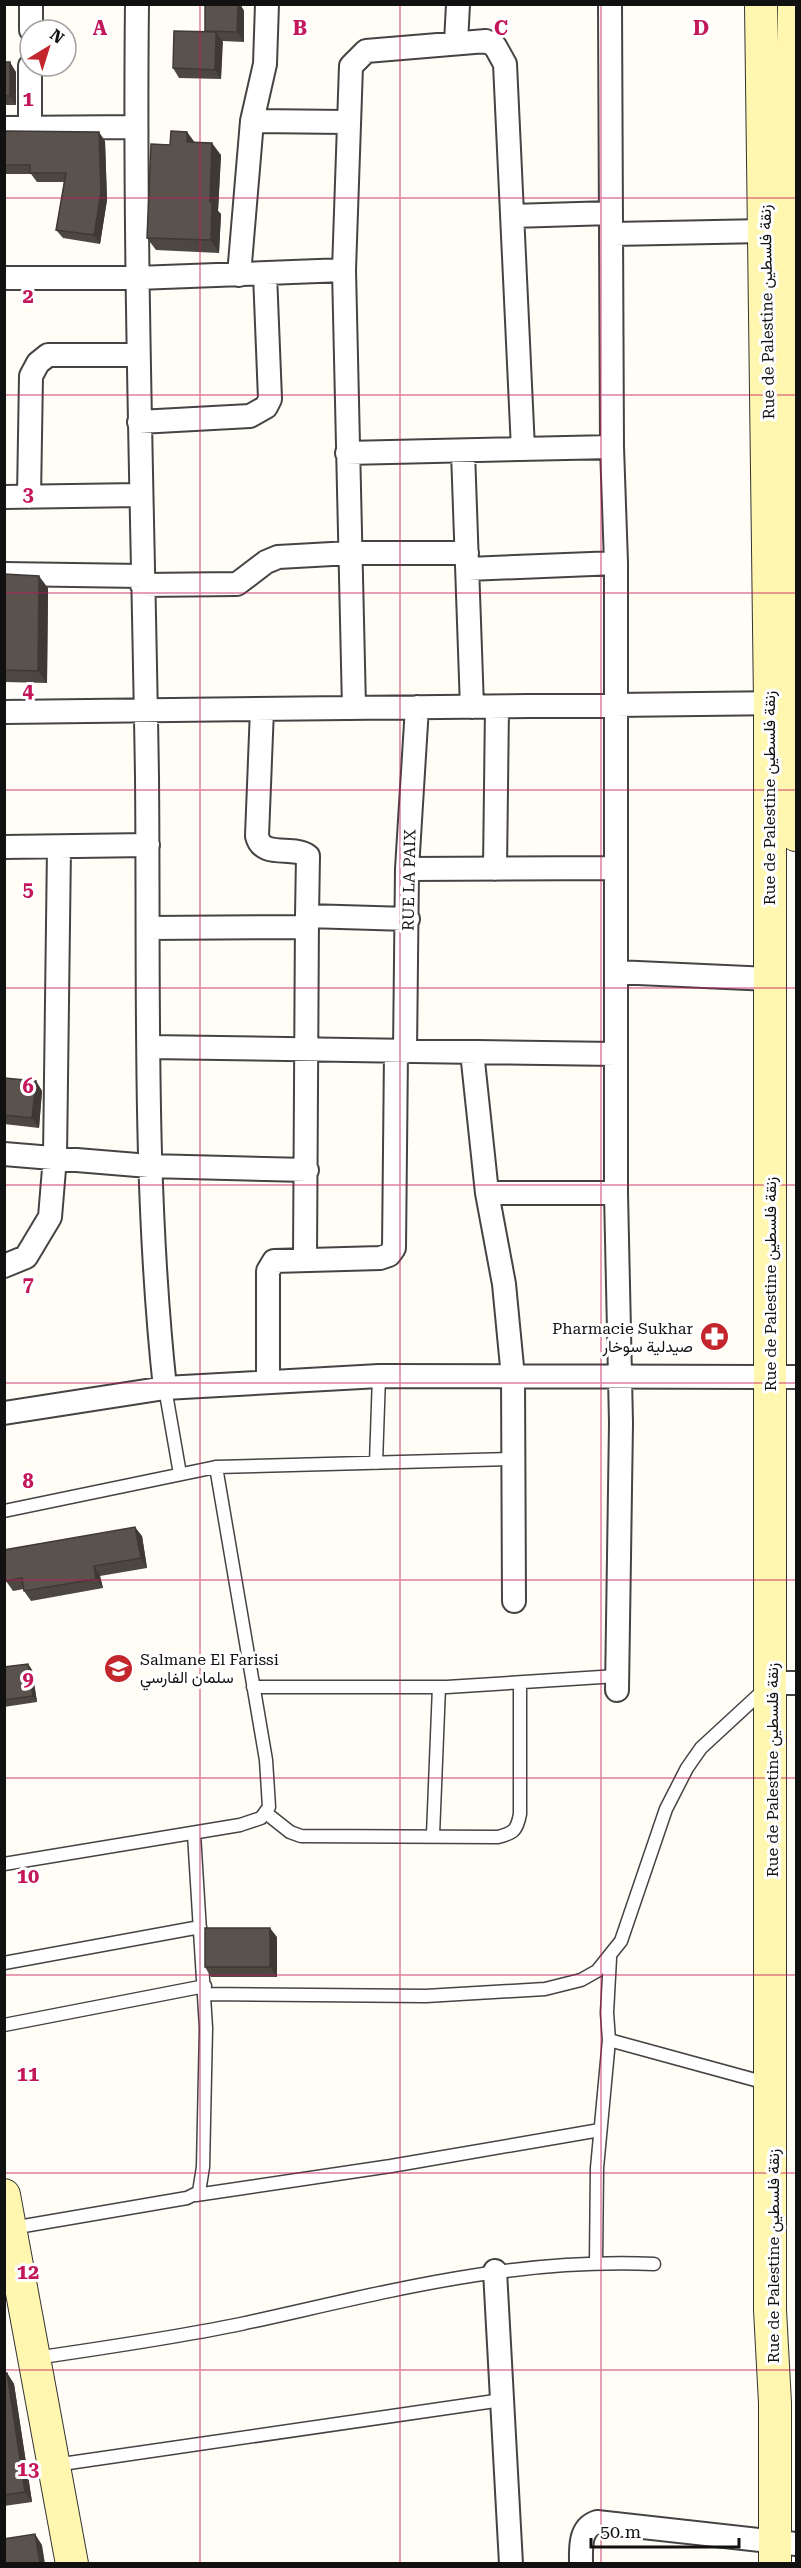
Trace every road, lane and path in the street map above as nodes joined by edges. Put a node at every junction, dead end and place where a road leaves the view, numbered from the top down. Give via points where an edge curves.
1 (138, 4) edge
2 (267, 4) edge
3 (458, 4) edge
4 (610, 4) edge
5 (762, 4) edge
6 (794, 4) edge
7 (456, 43) junction
8 (30, 78) edge
9 (252, 121) junction
10 (347, 122) junction
11 (136, 127) junction
12 (4, 128) edge
13 (30, 128) junction
14 (512, 216) junction
15 (612, 224) junction
16 (785, 231) edge
17 (344, 270) junction
18 (239, 274) junction
19 (265, 274) junction
20 (4, 278) edge
21 (137, 278) junction
22 (138, 355) junction
23 (139, 422) junction
24 (612, 447) junction
25 (523, 449) junction
26 (463, 452) junction
27 (347, 453) junction
28 (140, 495) junction
29 (29, 496) junction
30 (4, 497) edge
31 (350, 553) junction
32 (467, 561) junction
33 (616, 563) junction
34 (4, 574) edge
35 (142, 580) junction
36 (787, 703) edge
37 (616, 705) junction
38 (417, 707) junction
39 (472, 707) junction
40 (497, 707) junction
41 (354, 708) junction
42 (262, 709) junction
43 (146, 711) junction
44 (4, 712) edge
45 (796, 835) edge
46 (148, 845) junction
47 (4, 847) edge
48 (60, 848) junction
49 (615, 868) junction
50 (407, 869) junction
51 (495, 869) junction
52 (408, 919) junction
53 (307, 922) junction
54 (148, 928) junction
55 (616, 972) junction
56 (770, 979) junction
57 (149, 1047) junction
58 (306, 1048) junction
59 (401, 1052) junction
60 (472, 1052) junction
61 (616, 1054) junction
62 (4, 1154) edge
63 (55, 1157) junction
64 (149, 1166) junction
65 (307, 1170) junction
66 (487, 1193) junction
67 (616, 1193) junction
68 (305, 1259) junction
69 (4, 1266) edge
70 (380, 1376) junction
71 (513, 1377) junction
72 (619, 1377) junction
73 (783, 1377) edge
74 (268, 1382) junction
75 (165, 1388) junction
76 (4, 1413) edge
77 (513, 1459) junction
78 (376, 1463) junction
79 (216, 1467) junction
80 (180, 1474) junction
81 (4, 1511) edge
82 (514, 1601) dead end
83 (520, 1683) junction
84 (617, 1683) joint
85 (784, 1683) edge
86 (253, 1687) junction
87 (439, 1687) junction
88 (266, 1813) junction
89 (194, 1834) junction
90 (433, 1835) junction
91 (4, 1864) edge
92 (200, 1928) junction
93 (610, 1958) junction
94 (4, 1963) edge
95 (205, 1990) junction
96 (4, 2025) edge
97 (609, 2040) junction
98 (772, 2084) junction
99 (600, 2130) junction
100 (4, 2195) edge
101 (196, 2195) junction
102 (10, 2229) junction
103 (596, 2262) junction
104 (654, 2264) dead end
105 (495, 2271) junction
106 (35, 2358) junction
107 (501, 2402) junction
108 (54, 2465) junction
109 (782, 2550) edge
110 (72, 2564) edge
111 (511, 2564) edge
112 (581, 2564) edge

1 - 11 street
2 - 9 street via 264,64
3 - 7 street
4 - 15 street
5 - 16 main road, Rue de Palestine زنقة فلسطين
6 - 16 main road, Rue de Palestine زنقة فلسطين
7 - 10 street via 360,54 351,66
7 - 14 street via 486,41 495,46 505,64
8 - 13 street
9 - 10 street
9 - 18 street
10 - 17 street
11 - 13 street
11 - 21 street
12 - 13 street
14 - 15 street
14 - 25 street
15 - 16 street
15 - 24 street
16 - 36 main road, Rue de Palestine زنقة فلسطين
17 - 19 street
17 - 27 street
18 - 19 street
18 - 21 street
19 - 23 street via 270,399 266,407 250,416
20 - 21 street
21 - 22 street
22 - 23 street
22 - 29 street via 48,355 38,363 31,376
23 - 28 street
24 - 25 street
24 - 33 street
25 - 26 street
26 - 27 street
26 - 32 street
27 - 31 street
28 - 29 street
28 - 35 street
29 - 30 street
31 - 32 street
31 - 35 street via 279,557 237,584
31 - 41 street
32 - 33 street
32 - 39 street
33 - 37 street
34 - 35 street
35 - 43 street
36 - 37 street
36 - 45 main road, Rue de Palestine زنقة فلسطين
36 - 56 main road, Rue de Palestine زنقة فلسطين
37 - 40 street
37 - 49 street
38 - 39 street
38 - 41 street
38 - 50 street, RUE LA PAIX
39 - 40 street
40 - 51 street
41 - 42 street
42 - 43 street
42 - 53 street via 257,836 266,849 308,856
43 - 44 street
43 - 46 street
46 - 48 street
46 - 54 street
47 - 48 street
48 - 63 street
49 - 51 street
49 - 55 street
50 - 51 street
50 - 52 street, RUE LA PAIX
52 - 53 street
52 - 59 street, RUE LA PAIX
53 - 54 street
53 - 58 street
54 - 57 street
55 - 56 street
55 - 61 street
56 - 73 main road, Rue de Palestine زنقة فلسطين
57 - 58 street
57 - 64 street
58 - 59 street
58 - 65 street
59 - 60 street
59 - 68 street, RUE LA PAIX via 394,1248 389,1256 380,1258
60 - 61 street
60 - 66 street
61 - 67 street
62 - 63 street
63 - 64 street
63 - 69 street via 50,1217 26,1257
64 - 65 street
64 - 75 street via 154,1290
65 - 68 street
66 - 67 street
66 - 71 street via 504,1284
67 - 72 street
68 - 74 street via 279,1259 270,1266
70 - 71 street
70 - 74 street
70 - 78 lane
71 - 72 street
71 - 77 street
72 - 73 street
72 - 84 street
73 - 85 main road, Rue de Palestine زنقة فلسطين
74 - 75 street
75 - 76 street
75 - 80 lane
77 - 78 lane
77 - 82 street
78 - 79 lane
79 - 80 lane
79 - 86 lane
80 - 81 lane
83 - 84 lane
83 - 87 lane
83 - 90 lane via 518,1827 513,1833 498,1837
85 - 93 lane via 701,1748 687,1768 666,1809 630,1918
85 - 98 main road, Rue de Palestine زنقة فلسطين
86 - 87 lane
86 - 88 lane via 269,1791
87 - 90 lane
88 - 89 lane via 253,1822
88 - 90 lane via 290,1832 302,1836
89 - 91 lane
89 - 92 lane
92 - 94 lane
92 - 95 lane
93 - 95 lane via 581,1980 545,1989 426,1996
93 - 97 lane
95 - 96 lane
95 - 101 lane via 204,2147 201,2188
97 - 98 lane
97 - 99 lane
98 - 109 main road, Rue de Palestine زنقة فلسطين via 770,2310
99 - 101 lane
99 - 103 lane
100 - 102 main road
101 - 102 lane
102 - 106 main road
103 - 104 lane
103 - 105 lane
105 - 106 lane via 383,2290 240,2324
105 - 107 street
106 - 108 main road
107 - 108 lane
107 - 111 street
108 - 110 main road
109 - 112 street via 597,2522 588,2526 582,2536

